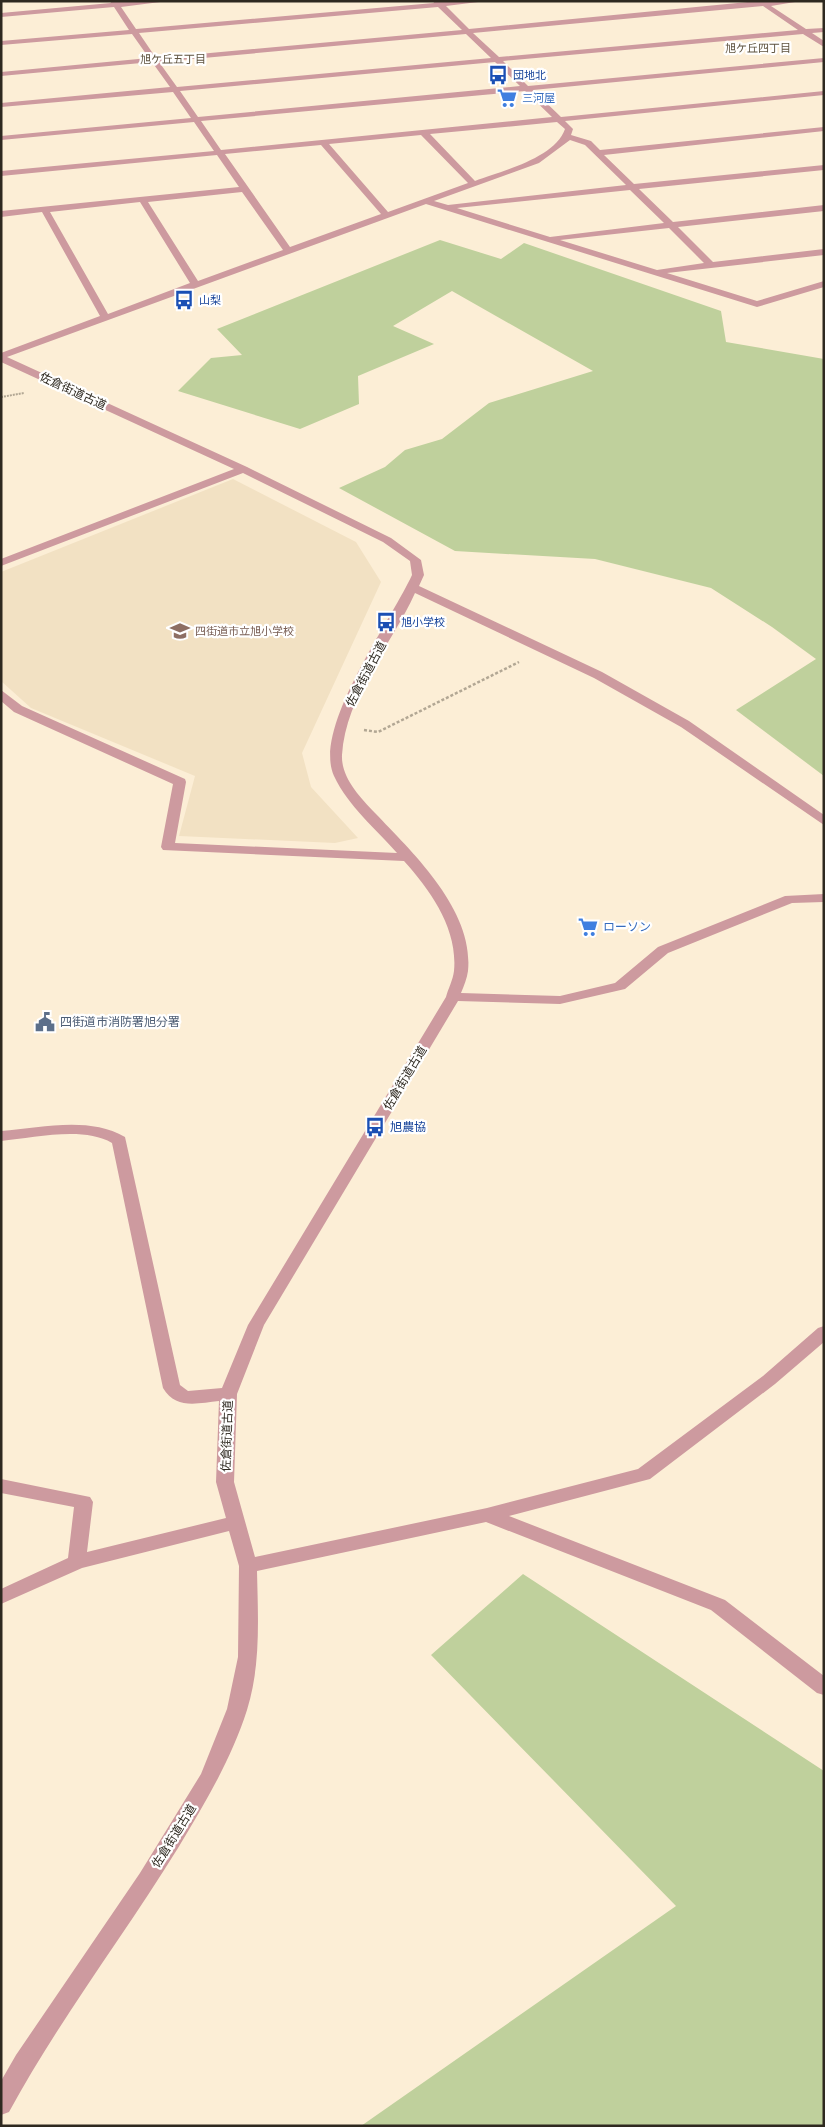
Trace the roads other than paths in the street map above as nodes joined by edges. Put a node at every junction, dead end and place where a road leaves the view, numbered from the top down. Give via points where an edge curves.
1 (166, 1) edge
2 (483, 1) edge
3 (798, 1) edge
4 (114, 3) edge
5 (438, 3) edge
6 (763, 3) edge
7 (1, 15) edge
8 (824, 30) edge
9 (467, 31) junction
10 (134, 32) junction
11 (804, 32) junction
12 (1, 43) edge
13 (824, 45) edge
14 (154, 60) junction
15 (497, 60) junction
16 (824, 60) edge
17 (1, 74) edge
18 (527, 88) junction
19 (174, 89) junction
20 (824, 93) edge
21 (1, 105) edge
22 (196, 119) junction
23 (560, 119) junction
24 (824, 129) edge
25 (424, 133) junction
26 (567, 136) junction
27 (1, 138) edge
28 (324, 143) junction
29 (220, 153) junction
30 (597, 153) junction
31 (824, 168) edge
32 (1, 174) edge
33 (474, 184) junction
34 (632, 188) junction
35 (246, 189) junction
36 (143, 200) junction
37 (425, 201) junction
38 (445, 207) junction
39 (824, 208) edge
40 (44, 210) junction
41 (1, 214) edge
42 (386, 215) junction
43 (670, 225) junction
44 (547, 239) junction
45 (288, 251) junction
46 (824, 252) edge
47 (711, 265) junction
48 (655, 272) junction
49 (824, 284) edge
50 (196, 285) junction
51 (106, 318) junction
52 (1, 357) edge
53 (243, 469) junction
54 (1, 564) edge
55 (413, 588) junction
56 (1, 694) edge
57 (824, 820) edge
58 (407, 857) junction
59 (824, 898) edge
60 (453, 998) junction
61 (1, 1136) edge
62 (824, 1332) edge
63 (228, 1394) junction
64 (1, 1486) edge
65 (487, 1515) junction
66 (237, 1522) junction
67 (77, 1562) junction
68 (248, 1566) junction
69 (1, 1597) edge
70 (824, 1687) edge
71 (1, 2104) edge

1 - 4 street
2 - 5 street
3 - 6 street
4 - 7 street
4 - 10 street
5 - 9 street
5 - 10 street
6 - 9 street
6 - 11 street
8 - 11 street
9 - 14 street
9 - 15 street
10 - 12 street
10 - 14 street
11 - 13 street
11 - 15 street
14 - 17 street
14 - 19 street
15 - 18 street
15 - 19 street
16 - 18 street
18 - 22 street
18 - 23 street
19 - 21 street
19 - 22 street
20 - 23 street
22 - 27 street
22 - 29 street
23 - 25 street
23 - 26 street via 569,129
24 - 30 street
25 - 28 street
25 - 33 street
26 - 30 street via 588,144
26 - 33 street via 536,160
28 - 29 street
28 - 42 street
29 - 32 street
29 - 35 street
30 - 34 street
31 - 34 street
33 - 37 street
34 - 38 street
34 - 43 street
35 - 36 street
35 - 45 street
36 - 40 street
36 - 50 street
37 - 38 street
37 - 42 street
38 - 44 street
39 - 43 street
40 - 41 street
40 - 51 street
42 - 45 street
43 - 44 street
43 - 47 street
44 - 48 street
45 - 50 street
46 - 47 street
47 - 48 street
48 - 49 street via 757,304
50 - 51 street
51 - 52 street
52 - 53 street, 佐倉街道古道
53 - 54 street
53 - 55 street, 佐倉街道古道 via 404,550 415,560 418,575
55 - 57 street via 598,675 685,724
55 - 58 street, 佐倉街道古道 via 347,708 336,755 339,773 352,795
56 - 58 street via 18,709 180,782 168,847
58 - 60 street, 佐倉街道古道 via 442,901 453,924 460,946 461,971
59 - 60 street via 790,899 663,950 620,986 560,1000
60 - 63 street, 佐倉街道古道 via 256,1325
61 - 63 street via 84,1128 104,1132 119,1141 172,1388 184,1398
62 - 65 street via 770,1380 644,1474
63 - 66 street, 佐倉街道古道 via 225,1482
64 - 67 street via 84,1502
65 - 68 street
65 - 70 street via 718,1605
66 - 67 street
66 - 68 street, 佐倉街道古道
67 - 69 street
68 - 71 street, 佐倉街道古道 via 248,1657 237,1709 210,1777 147,1879 24,2062

